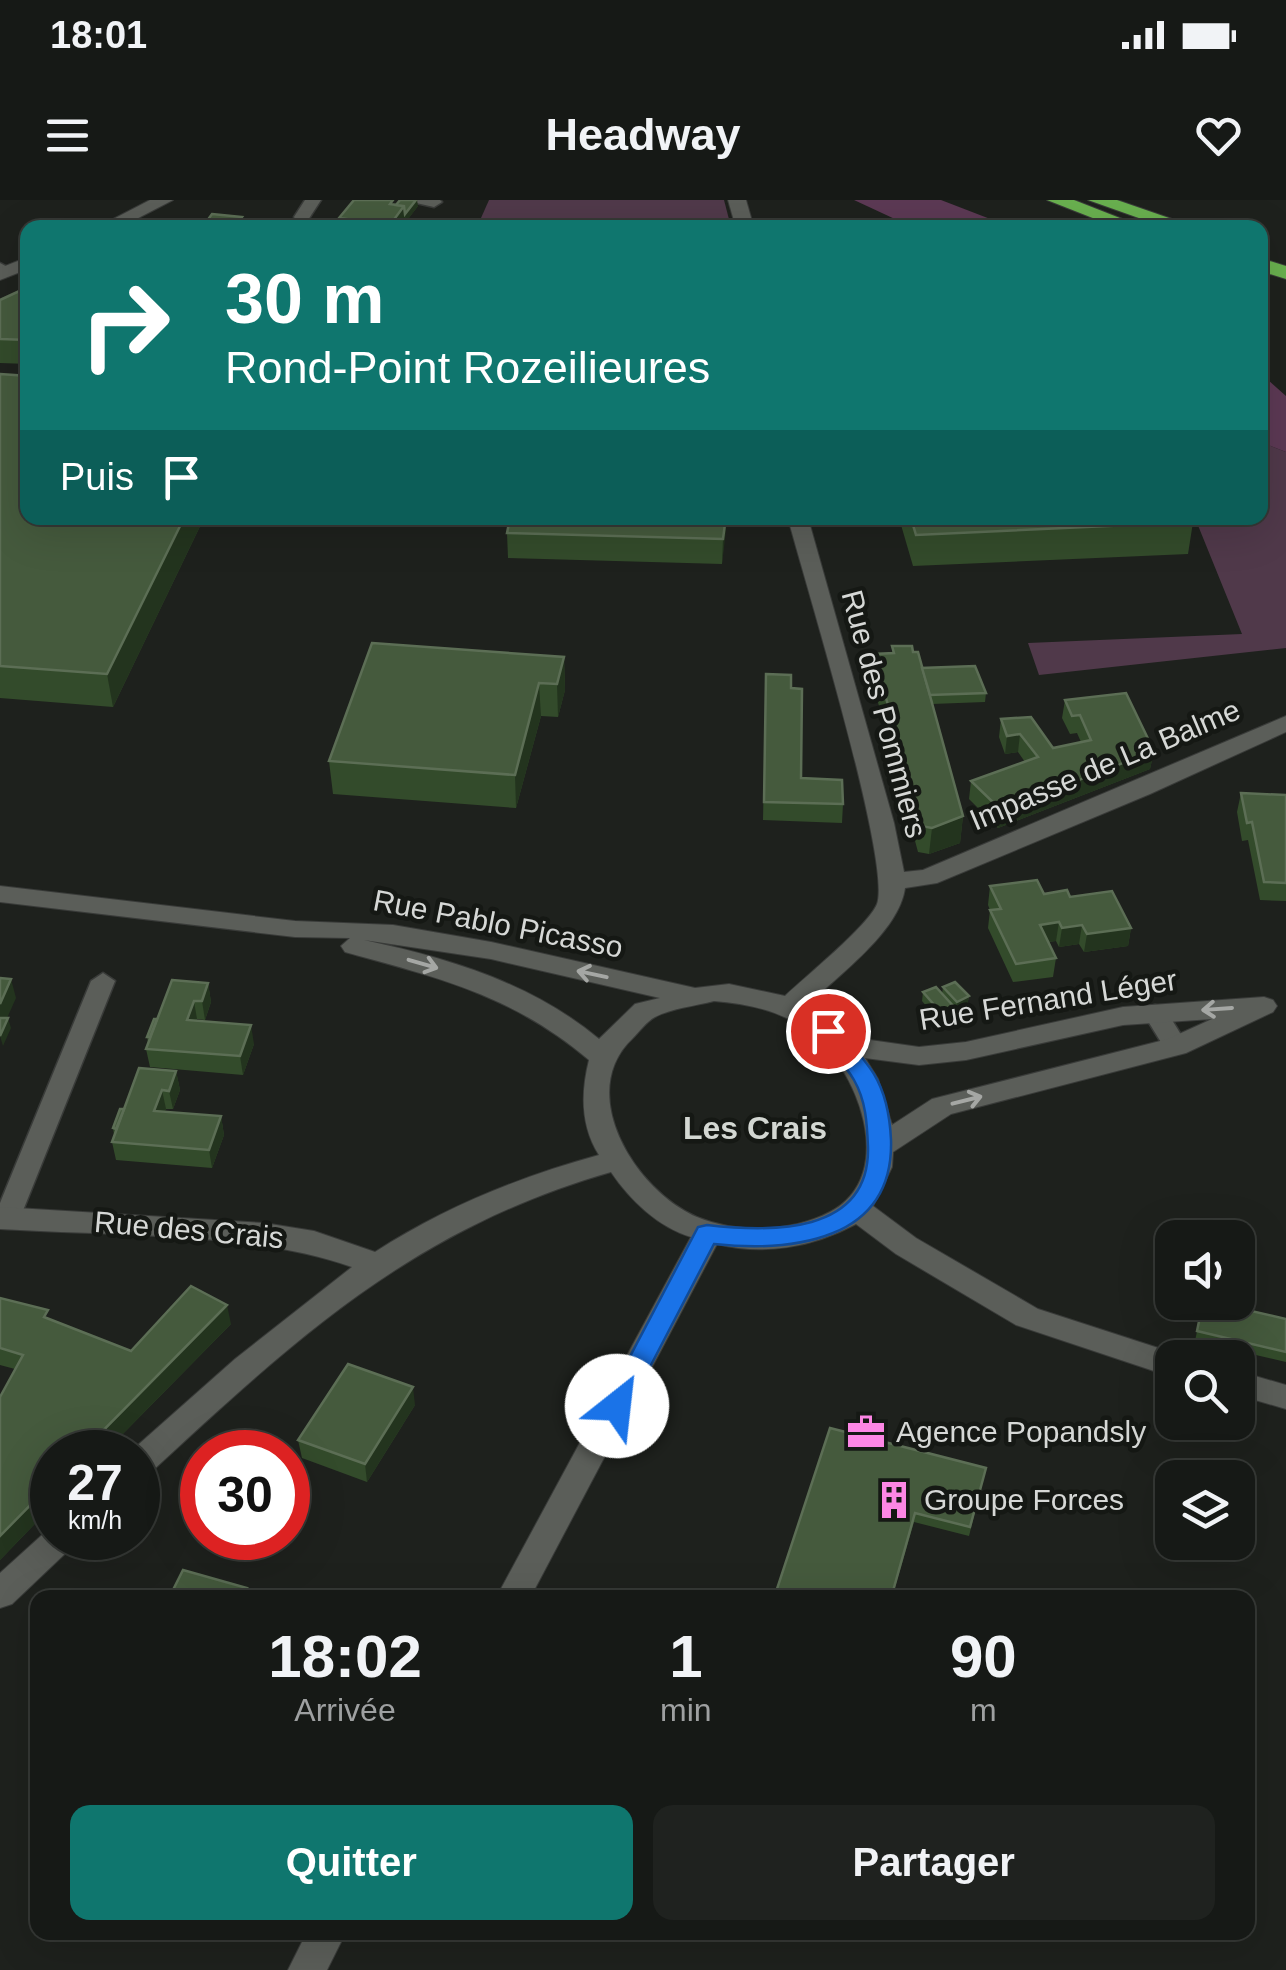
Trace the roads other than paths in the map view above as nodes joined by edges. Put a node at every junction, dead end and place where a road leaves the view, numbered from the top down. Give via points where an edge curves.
1 (164, 200) edge
2 (313, 200) edge
3 (411, 200) edge
4 (1056, 200) edge
5 (1097, 200) edge
6 (434, 202) dead end
7 (302, 217) dead end
8 (121, 220) edge
9 (1116, 220) edge
10 (1163, 220) edge
11 (800, 525) edge
12 (1286, 723) edge
13 (893, 882) junction
14 (0, 894) edge
15 (295, 929) junction
16 (102, 982) dead end
17 (687, 994) junction
18 (1275, 1004) edge
19 (789, 1008) junction
20 (1155, 1013) junction
21 (842, 1045) junction
22 (1176, 1046) junction
23 (601, 1055) junction
24 (882, 1146) junction
25 (614, 1161) junction
26 (856, 1209) junction
27 (4, 1218) edge
28 (707, 1234) junction
29 (374, 1262) junction
30 (1155, 1359) edge
31 (1255, 1388) edge
32 (1286, 1397) edge
33 (160, 1444) edge
34 (36, 1560) edge
35 (516, 1590) edge
36 (0, 1594) edge
37 (324, 1940) edge
38 (307, 1970) edge

1 - 8 street
2 - 7 lane
3 - 6 lane
4 - 9 highway
5 - 10 highway
11 - 13 street, Rue des Pommiers
12 - 13 street, Impasse de La Balme via 928,876
13 - 19 street, Rue des Pommiers via 881,919
14 - 15 street, Rue Pablo Picasso
17 -> 15 street, Rue Pablo Picasso via 404,937
15 -> 23 street, Rue Pablo Picasso via 490,984 557,1018
16 - 27 lane
17 - 19 street via 741,994
17 - 23 street via 640,1014
18 -> 20 street, Rue Fernand Léger
18 - 22 street, Rue Fernand Léger
19 - 21 street
20 - 21 street, Rue Fernand Léger via 920,1056
20 - 22 lane
21 - 24 street via 873,1094
24 -> 22 street, Rue Fernand Léger via 942,1106
23 - 25 street via 594,1104
24 - 26 street via 876,1178
25 - 28 street via 658,1210
25 - 29 street via 500,1198
26 - 28 street via 792,1237
26 - 30 street via 1026,1317
27 - 29 street, Rue des Crais via 264,1234
28 - 35 street
29 - 33 street
31 - 32 street
34 - 36 street
37 - 38 street

